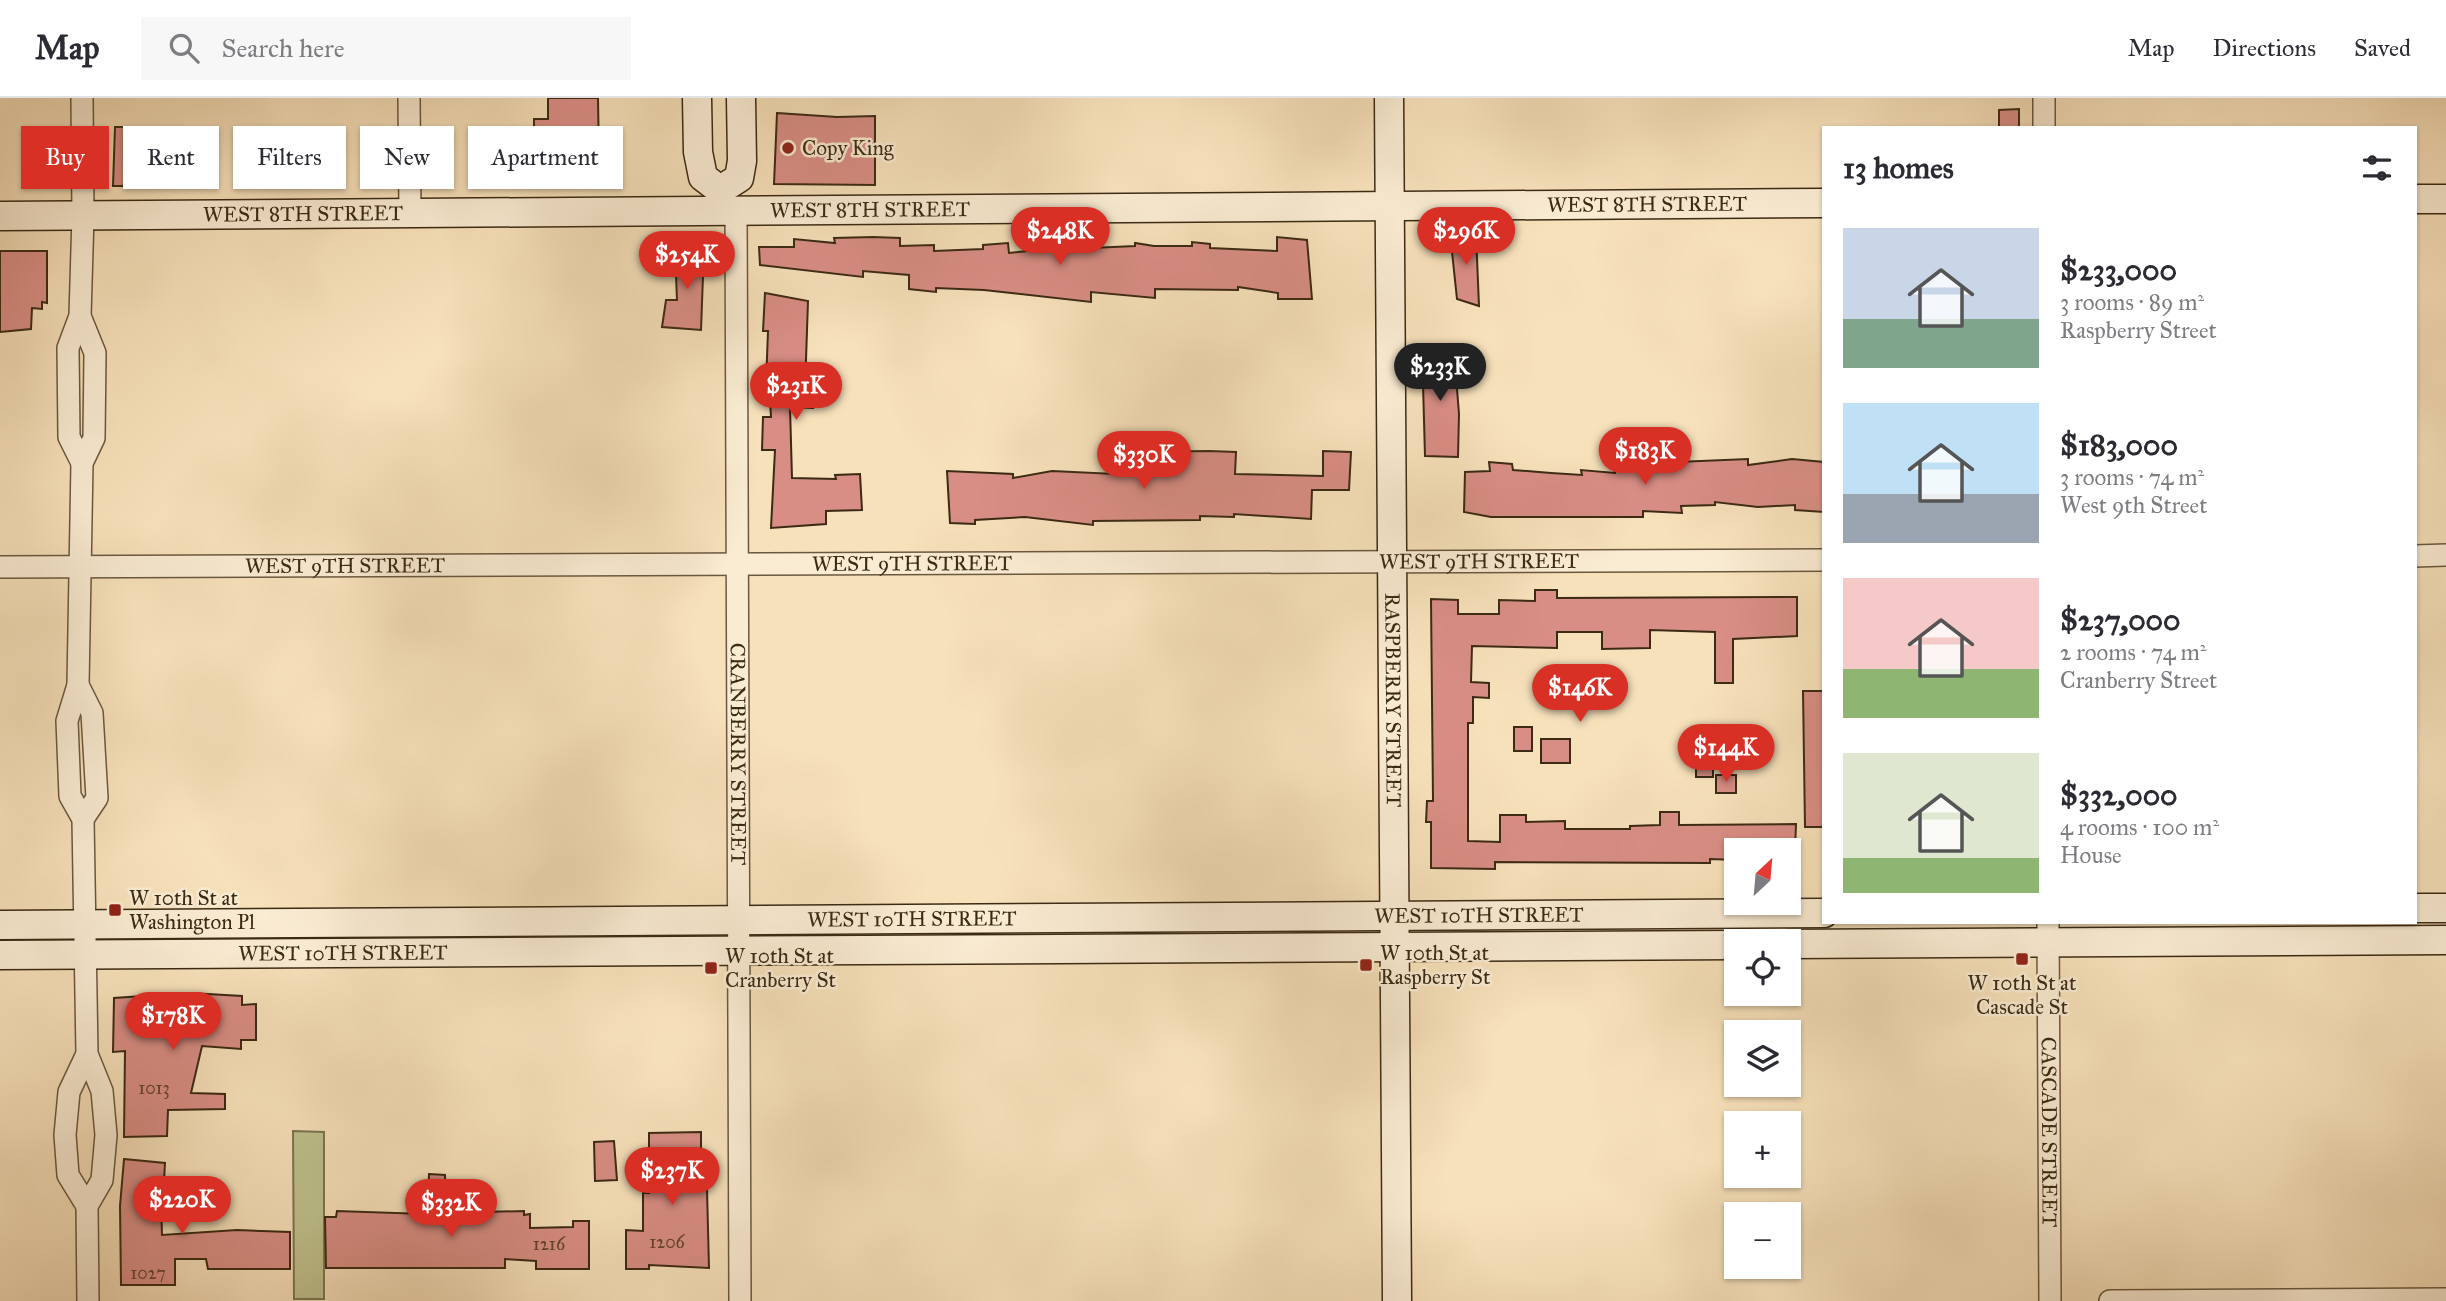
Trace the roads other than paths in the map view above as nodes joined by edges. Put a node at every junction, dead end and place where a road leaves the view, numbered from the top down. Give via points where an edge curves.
1 (82, 98) edge
2 (409, 98) edge
3 (697, 98) edge
4 (741, 98) edge
5 (1389, 98) edge
6 (2043, 98) edge
7 (2044, 126) edge
8 (2417, 199) edge
9 (2446, 199) edge
10 (725, 202) junction
11 (1822, 203) edge
12 (1389, 205) junction
13 (410, 213) junction
14 (0, 216) edge
15 (83, 216) junction
16 (2446, 555) edge
17 (2417, 556) edge
18 (1393, 559) junction
19 (1822, 559) edge
20 (736, 564) junction
21 (82, 566) junction
22 (0, 567) edge
23 (2417, 908) edge
24 (2446, 908) edge
25 (1820, 913) edge
26 (1068, 918) junction
27 (1394, 918) junction
28 (739, 919) junction
29 (412, 922) junction
30 (0, 925) edge
31 (84, 925) junction
32 (2378, 931) edge
33 (2048, 932) edge
34 (2446, 940) edge
35 (1801, 944) edge
36 (1817, 944) junction
37 (1724, 945) edge
38 (1394, 948) junction
39 (1067, 950) junction
40 (740, 951) junction
41 (413, 953) junction
42 (84, 954) junction
43 (0, 955) edge
44 (87, 1054) junction
45 (87, 1206) junction
46 (2446, 1299) edge
47 (88, 1301) edge
48 (740, 1301) edge
49 (1397, 1301) edge
50 (2050, 1301) edge
51 (2110, 1301) edge

1 - 15 street
2 - 13 street
3 - 10 street via 703,177
4 - 10 street via 742,161 739,178
5 - 12 street, RASPBERRY STREET
6 - 7 street
8 - 9 street
10 - 12 street, WEST 8TH STREET
10 - 13 street, WEST 8TH STREET
10 - 20 street, CRANBERRY STREET
11 - 12 street, WEST 8TH STREET
12 - 18 street, RASPBERRY STREET
13 - 15 street, WEST 8TH STREET
14 - 15 street, WEST 8TH STREET
15 - 21 street via 79,316 95,353 94,438 82,463
16 - 17 street
18 - 19 street, WEST 9TH STREET
18 - 20 street, WEST 9TH STREET
18 - 27 street, RASPBERRY STREET
20 - 21 street, WEST 9TH STREET
20 - 28 street, CRANBERRY STREET
21 - 22 street, WEST 9TH STREET
21 - 31 street via 78,685 92,713 97,798 83,819
23 - 24 street
25 - 27 street, WEST 10TH STREET
25 - 36 street
26 - 27 street, WEST 10TH STREET
26 - 28 street, WEST 10TH STREET
26 - 39 street
27 - 38 street, RASPBERRY STREET
28 - 29 street, WEST 10TH STREET
28 - 40 street, CRANBERRY STREET
29 - 31 street, WEST 10TH STREET
29 - 41 street
30 - 31 street, WEST 10TH STREET
31 - 42 street
32 - 33 street
32 - 34 street
33 - 36 street
33 - 50 street, CASCADE STREET
35 - 36 street
37 - 38 street, WEST 10TH STREET
38 - 39 street, WEST 10TH STREET
38 - 49 street, RASPBERRY STREET
39 - 40 street, WEST 10TH STREET
40 - 41 street, WEST 10TH STREET
40 - 48 street, CRANBERRY STREET
41 - 42 street, WEST 10TH STREET
42 - 43 street, WEST 10TH STREET
42 - 44 street
44 - 45 street via 102,1091 106,1135 102,1180
44 - 45 street via 69,1093 65,1135 68,1175
45 - 47 street
46 - 51 street

